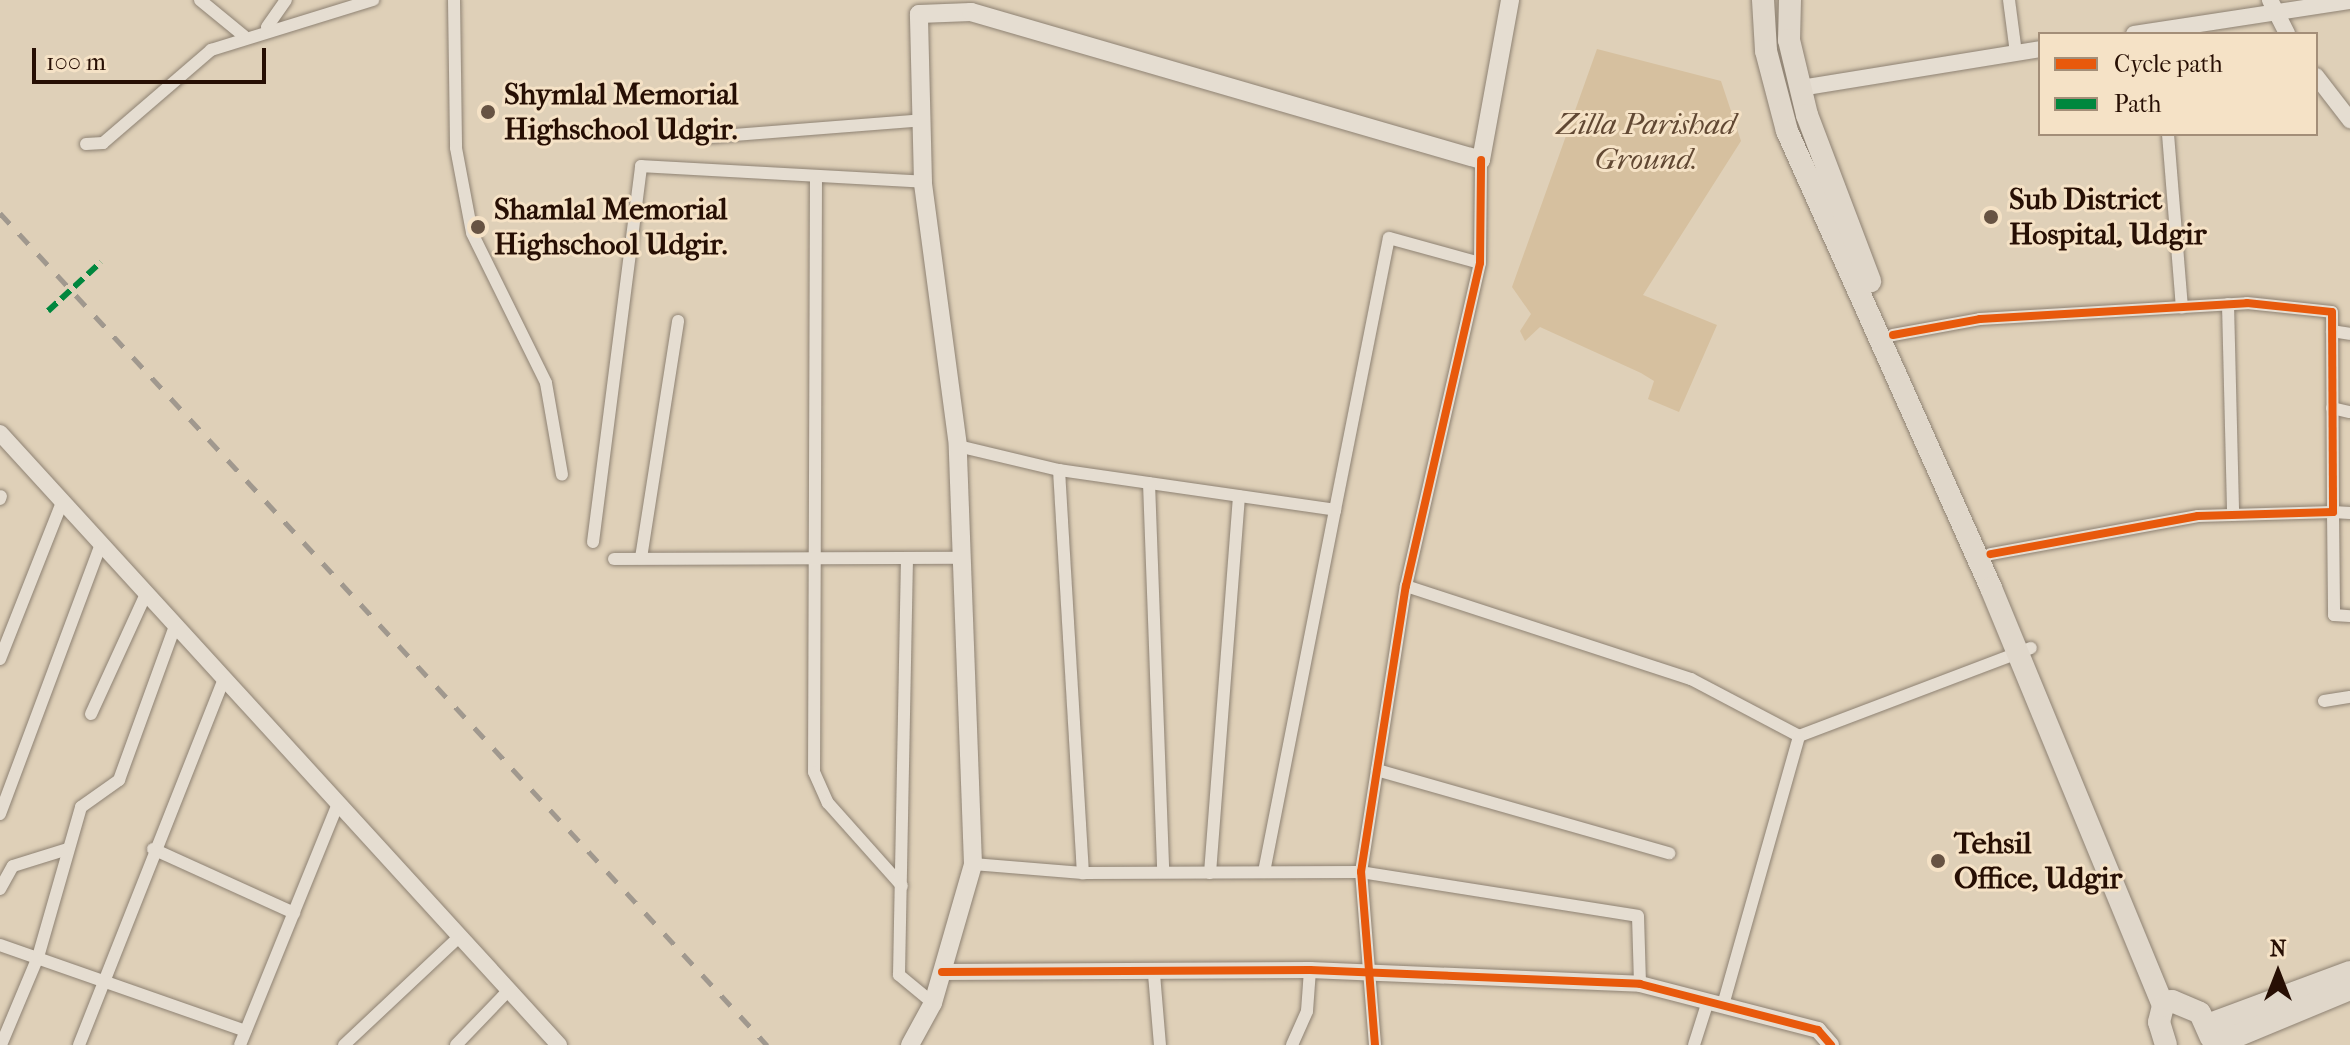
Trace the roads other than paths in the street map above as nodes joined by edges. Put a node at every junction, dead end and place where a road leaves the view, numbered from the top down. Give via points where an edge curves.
1 (200, 0) edge
2 (286, 0) edge
3 (373, 0) edge
4 (454, 0) edge
5 (1510, 0) edge
6 (1763, 0) edge
7 (1790, 0) edge
8 (2009, 0) edge
9 (2350, 1) edge
10 (2270, 6) edge
11 (918, 7) edge
12 (267, 27) junction
13 (2159, 32) edge
14 (2286, 32) edge
15 (244, 36) junction
16 (2038, 49) edge
17 (2016, 53) junction
18 (2318, 79) edge
19 (1800, 88) junction
20 (922, 120) junction
21 (2350, 120) edge
22 (2168, 136) edge
23 (708, 137) dead end
24 (86, 144) dead end
25 (1481, 160) junction
26 (816, 176) junction
27 (923, 182) junction
28 (1480, 263) junction
29 (2228, 304) junction
30 (2182, 307) junction
31 (678, 321) dead end
32 (2332, 331) junction
33 (2350, 334) edge
34 (1893, 335) junction
35 (2332, 408) junction
36 (2350, 412) edge
37 (0, 433) edge
38 (958, 446) junction
39 (1059, 470) junction
40 (562, 475) dead end
41 (1149, 483) junction
42 (1239, 496) junction
43 (63, 500) junction
44 (1335, 510) junction
45 (2333, 512) junction
46 (2350, 513) edge
47 (2233, 515) junction
48 (593, 542) dead end
49 (101, 544) junction
50 (1990, 554) junction
51 (819, 557) junction
52 (641, 558) junction
53 (907, 558) junction
54 (962, 558) junction
55 (614, 559) dead end
56 (1406, 586) junction
57 (146, 594) junction
58 (2350, 616) edge
59 (0, 625) edge
60 (175, 626) junction
61 (13, 631) junction
62 (2025, 650) junction
63 (0, 659) edge
64 (223, 682) junction
65 (2350, 697) edge
66 (2324, 701) dead end
67 (91, 714) dead end
68 (1799, 736) junction
69 (1377, 770) junction
70 (336, 808) junction
71 (0, 814) edge
72 (68, 849) junction
73 (153, 849) junction
74 (1669, 853) dead end
75 (973, 864) junction
76 (1163, 872) junction
77 (1264, 872) junction
78 (1361, 872) junction
79 (1083, 873) junction
80 (1210, 873) junction
81 (902, 886) junction
82 (0, 889) edge
83 (294, 913) junction
84 (457, 939) junction
85 (0, 945) edge
86 (38, 957) junction
87 (1310, 970) junction
88 (942, 972) junction
89 (1371, 972) junction
90 (2350, 972) edge
91 (1154, 974) junction
92 (101, 980) junction
93 (1640, 984) junction
94 (2350, 989) edge
95 (508, 991) junction
96 (933, 1003) junction
97 (1716, 1003) junction
98 (2168, 1003) junction
99 (245, 1031) junction
100 (2211, 1038) edge
101 (1, 1045) edge
102 (79, 1045) edge
103 (240, 1045) edge
104 (344, 1045) edge
105 (456, 1045) edge
106 (559, 1045) edge
107 (910, 1045) edge
108 (1160, 1045) edge
109 (1292, 1045) edge
110 (1375, 1045) edge
111 (1694, 1045) edge
112 (1831, 1045) edge
113 (2166, 1045) edge

1 - 15 street
2 - 12 street
3 - 12 street
4 - 40 street via 456,148 472,233 546,383
5 - 25 main road
6 - 62 highway via 1766,51 1787,131
7 - 19 highway
8 - 17 street
9 - 10 street
10 - 13 street
10 - 14 street
11 - 20 main road
11 - 25 main road via 971,12
12 - 15 street
15 - 24 street via 211,50 103,143
16 - 17 street
17 - 19 street
18 - 21 street
19 - 34 highway
20 - 23 street
20 - 27 main road
22 - 30 street
25 - 28 street
26 - 27 street
26 - 48 street via 641,166
26 - 51 street
27 - 38 main road
28 - 44 street via 1389,238
28 - 56 street
29 - 30 street
29 - 32 street via 2323,306 2332,312
29 - 47 street
30 - 34 street via 1980,319
31 - 52 street
32 - 33 street
32 - 35 street
34 - 50 highway
35 - 36 street
35 - 45 street
37 - 43 street
38 - 39 street
38 - 54 main road
39 - 41 street
39 - 79 street
41 - 42 street
41 - 76 street
42 - 44 street
42 - 80 street
43 - 49 street
43 - 61 street
44 - 77 street
45 - 46 street
45 - 47 street
45 - 58 street via 2334,615
47 - 50 street
49 - 57 street
49 - 71 street
50 - 62 highway
51 - 52 street
51 - 53 street
51 - 81 street via 817,785
52 - 55 street
53 - 54 street
53 - 81 street
54 - 75 main road
56 - 68 street via 1691,679
56 - 69 street
57 - 60 street
57 - 67 street
59 - 61 street
60 - 64 street
60 - 72 street via 119,780 81,807
61 - 63 street
62 - 68 street
62 - 98 highway
64 - 70 street
64 - 73 street
65 - 66 street
68 - 97 street
69 - 74 street
69 - 78 street
70 - 83 street
70 - 84 street
72 - 82 street via 13,866
72 - 86 street
73 - 83 street
73 - 92 street
75 - 79 street
75 - 88 main road
76 - 79 street
76 - 80 street
77 - 78 street
77 - 80 street
78 - 89 street
78 - 93 street via 1638,916
81 - 96 street via 899,975
83 - 99 street
84 - 95 street
84 - 104 street
85 - 86 street
86 - 92 street
86 - 101 street
87 - 89 street
87 - 91 street
87 - 109 street via 1307,1011
88 - 91 street
88 - 96 main road
89 - 93 street
89 - 110 street
90 - 100 highway
91 - 108 street
92 - 99 street
92 - 102 street
93 - 97 street
94 - 100 highway
95 - 105 street
95 - 106 street
96 - 107 main road
97 - 111 street
97 - 112 street via 1818,1030
98 - 100 highway via 2189,1004
98 - 113 highway
99 - 103 street

